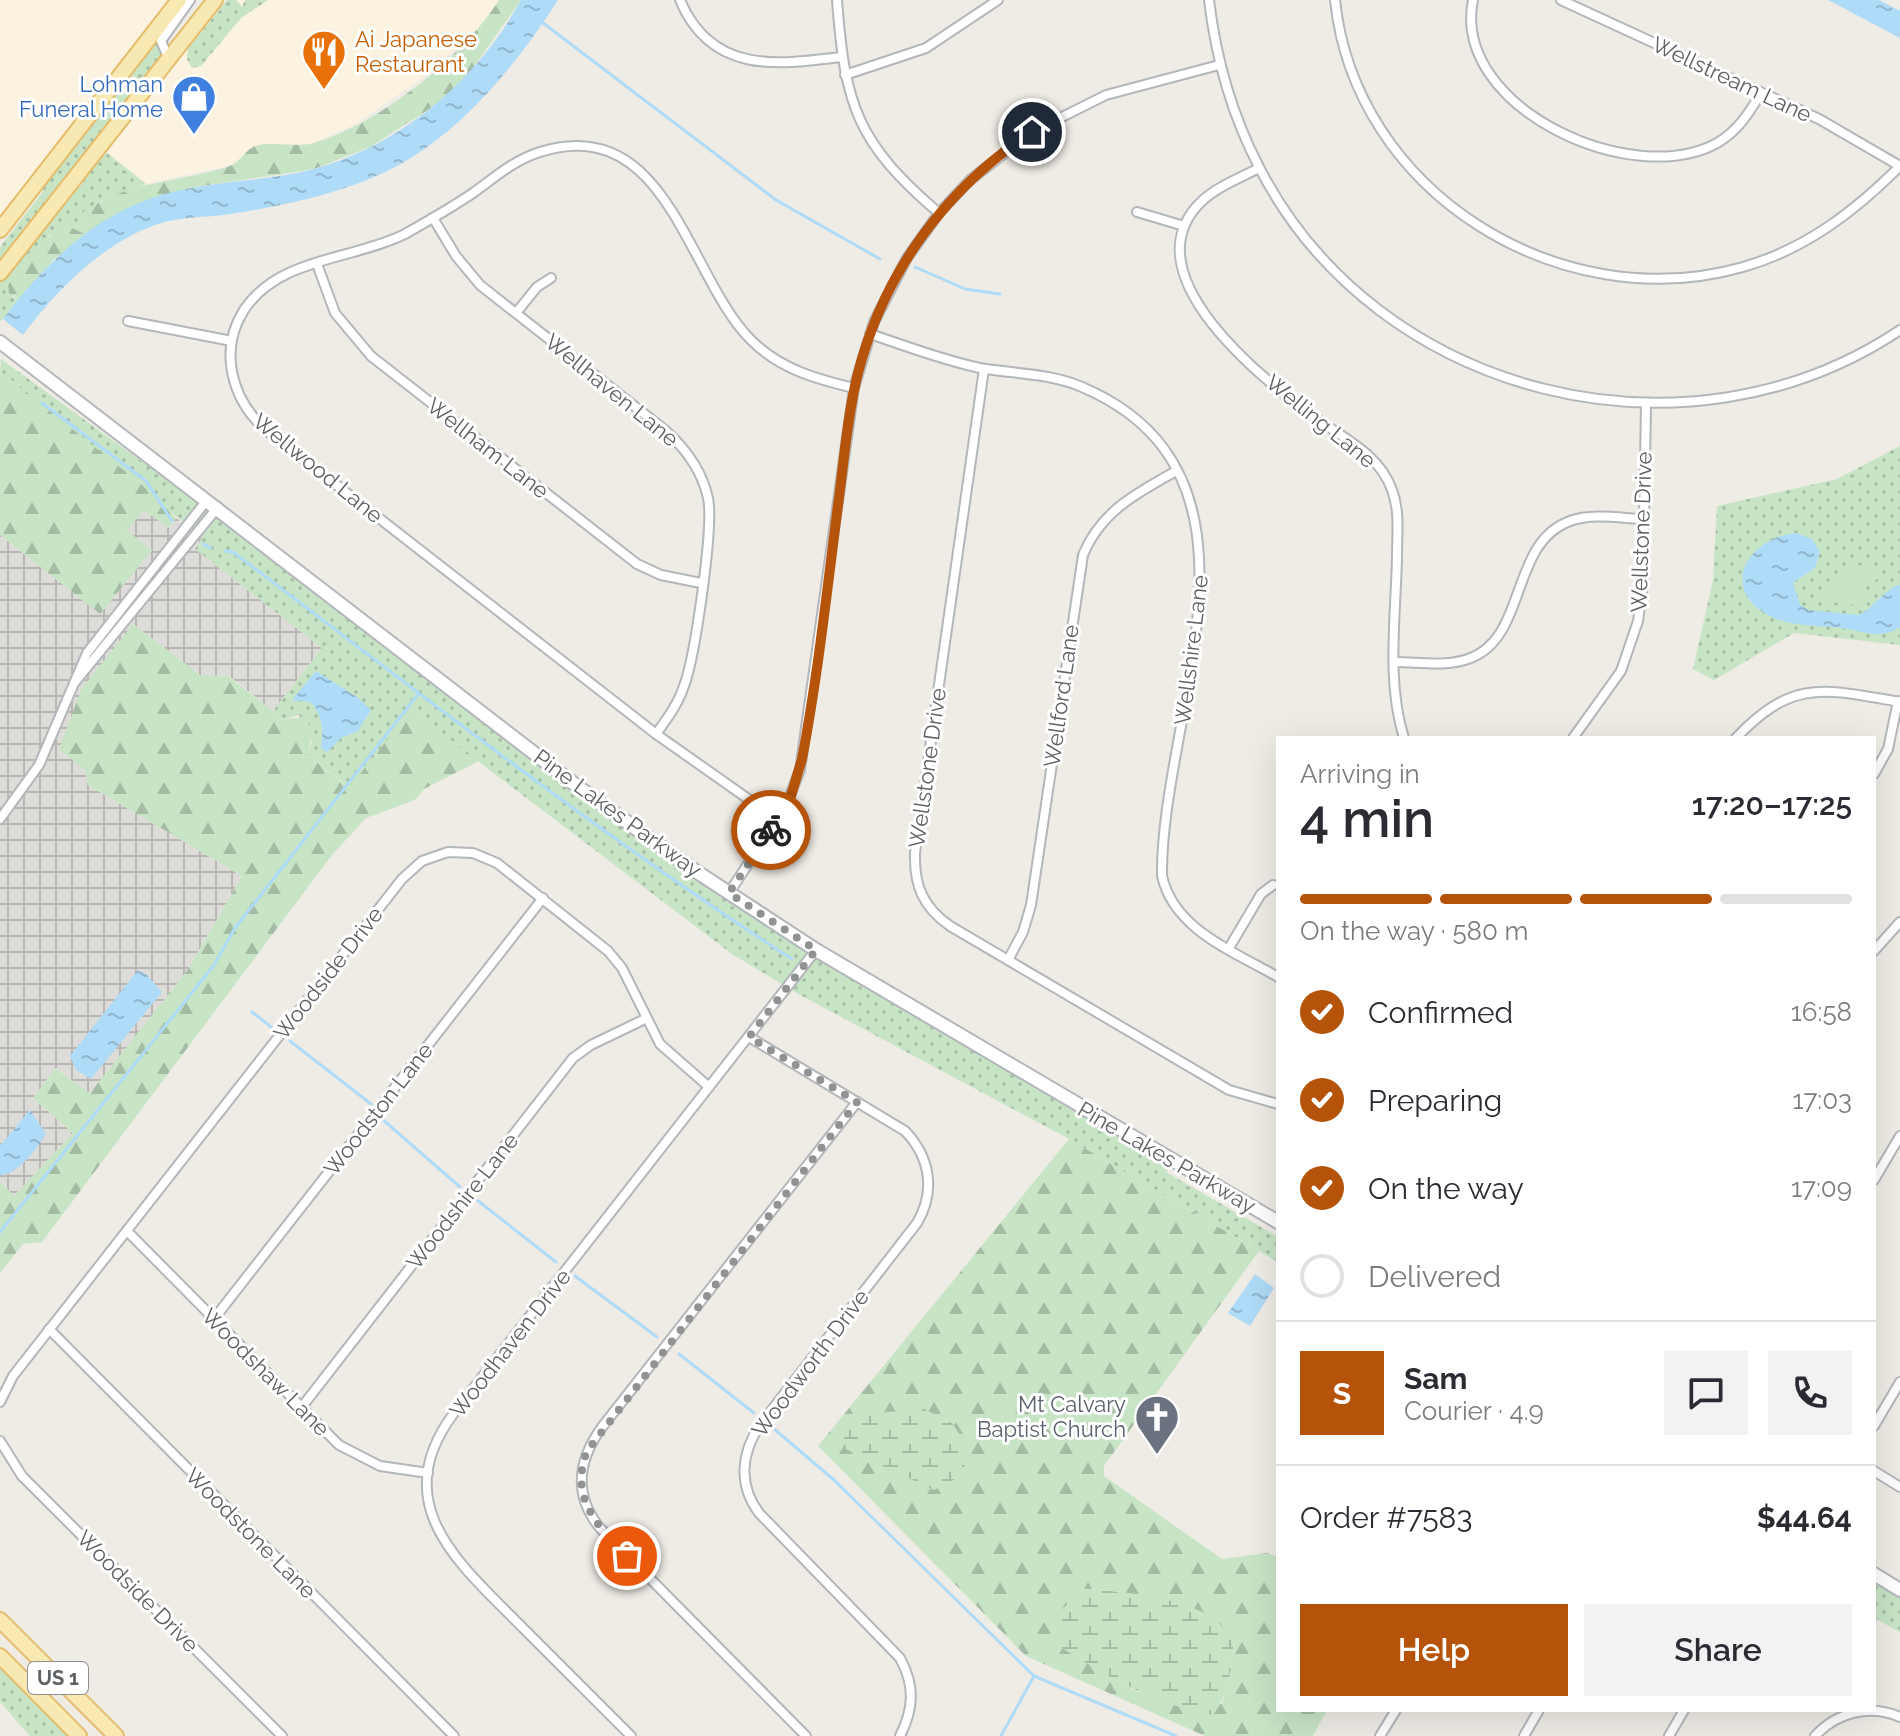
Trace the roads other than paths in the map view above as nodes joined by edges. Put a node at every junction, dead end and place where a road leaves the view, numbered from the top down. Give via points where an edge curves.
1 (179, 0) edge
2 (190, 0) edge
3 (215, 0) edge
4 (680, 0) edge
5 (837, 0) edge
6 (998, 0) edge
7 (1209, 0) edge
8 (1335, 0) edge
9 (1473, 0) edge
10 (1561, 0) edge
11 (168, 57) junction
12 (841, 57) junction
13 (1219, 65) junction
14 (845, 75) junction
15 (1761, 93) junction
16 (1900, 166) edge
17 (1259, 168) junction
18 (1137, 212) dead end
19 (939, 213) junction
20 (433, 218) junction
21 (1184, 226) junction
22 (0, 230) edge
23 (317, 264) junction
24 (0, 273) edge
25 (551, 278) dead end
26 (516, 313) junction
27 (128, 321) dead end
28 (1900, 330) edge
29 (870, 334) junction
30 (232, 341) junction
31 (0, 342) edge
32 (984, 369) junction
33 (854, 388) junction
34 (1646, 404) junction
35 (1176, 471) junction
36 (212, 504) junction
37 (1643, 519) junction
38 (701, 583) junction
39 (1395, 662) junction
40 (1899, 701) edge
41 (656, 734) junction
42 (1404, 736) edge
43 (1574, 736) edge
44 (1738, 736) edge
45 (1876, 770) edge
46 (0, 819) edge
47 (778, 820) junction
48 (1273, 885) dead end
49 (729, 893) junction
50 (543, 898) junction
51 (1900, 922) edge
52 (1229, 948) junction
53 (1876, 949) edge
54 (816, 950) junction
55 (1008, 960) junction
56 (1276, 976) edge
57 (645, 1019) junction
58 (749, 1037) junction
59 (709, 1087) junction
60 (857, 1102) junction
61 (1276, 1103) edge
62 (1900, 1136) edge
63 (1876, 1177) edge
64 (1276, 1221) edge
65 (127, 1231) junction
66 (213, 1320) junction
67 (49, 1329) junction
68 (1900, 1382) edge
69 (0, 1402) edge
70 (301, 1408) junction
71 (1876, 1423) edge
72 (0, 1441) edge
73 (1876, 1472) edge
74 (428, 1473) junction
75 (1900, 1487) edge
76 (1876, 1575) edge
77 (1900, 1590) edge
78 (0, 1620) edge
79 (0, 1656) edge
80 (59, 1679) junction
81 (40, 1697) junction
82 (1876, 1711) edge
83 (1395, 1712) edge
84 (1538, 1712) edge
85 (1683, 1712) edge
86 (1866, 1712) edge
87 (1900, 1717) edge
88 (79, 1736) edge
89 (116, 1736) edge
90 (282, 1736) edge
91 (454, 1736) edge
92 (631, 1736) edge
93 (806, 1736) edge
94 (900, 1736) edge
95 (1380, 1736) edge
96 (1524, 1736) edge
97 (1669, 1736) edge
98 (1815, 1736) edge

1 - 22 main road
2 - 11 street via 161,41
3 - 11 main road
4 - 12 street via 700,31 740,58 776,64
5 - 12 street
6 - 14 street via 926,48
7 - 13 street
8 - 16 street via 1357,83 1380,127 1410,167 1476,226 1566,267 1663,279 1742,267 1829,227
9 - 15 street via 1471,21 1478,50 1505,91 1545,125 1600,149 1654,156 1708,148 1736,129
10 - 15 street, Wellstream Lane
11 - 24 main road
12 - 14 street
13 - 17 street
13 - 19 street via 1077,106 999,155
14 - 19 street via 870,142
15 - 16 street, Wellstream Lane
17 - 21 street via 1204,199
17 - 34 street via 1332,268 1430,345 1544,391
18 - 21 street
19 - 29 street via 907,258
20 - 23 street, Wellwood Lane via 388,242
20 - 26 street, Wellhaven Lane via 473,278
20 - 33 street, Wellwood Lane via 539,152 572,148 614,155 641,171 660,191 730,313 752,341 793,370
21 - 39 street, Welling Lane via 1182,276 1209,317 1266,378 1367,454 1390,485 1397,516
23 - 30 street, Wellwood Lane via 285,274 260,290 241,315
23 - 38 street, Wellham Lane via 340,321 371,356 637,564
25 - 26 street
26 - 38 street, Wellhaven Lane via 666,431 693,461 710,512
27 - 30 street
28 - 34 street via 1851,359 1793,382 1708,402
29 - 32 street, Wellshire Lane
29 - 33 street
30 - 41 street, Wellwood Lane via 235,385 259,424
31 - 36 street, Pine Lakes Parkway
32 - 35 street, Wellshire Lane via 1068,381 1098,394 1144,428
32 - 55 street, Wellstone Drive via 915,872 922,898 933,913
33 - 47 street via 804,748 793,792
34 - 37 street, Wellstone Drive
35 - 52 street, Wellshire Lane via 1196,520 1201,579 1162,876 1170,901 1184,919
35 - 55 street, Wellford Lane via 1115,508 1083,555 1031,905
36 - 46 street via 91,647 39,765
36 - 49 street, Pine Lakes Parkway via 578,787
37 - 39 street via 1580,519 1552,532 1535,553 1500,633 1480,653 1449,663
37 - 43 street, Wellstone Drive via 1642,594 1633,642 1611,687
38 - 41 street, Wellhaven Lane via 686,682
39 - 42 street, Welling Lane
40 - 44 street via 1833,691 1796,695 1764,710
40 - 45 street via 1888,749
41 - 47 street, Wellwood Lane
47 - 49 street
48 - 52 street via 1261,894
49 - 54 street, Pine Lakes Parkway
50 - 57 street, Woodside Drive via 612,955
50 - 65 street, Woodside Drive via 497,863 473,853 442,853 413,868
50 - 66 street, Woodston Lane
51 - 53 street
52 - 56 street, Wellshire Lane
54 - 58 street, Woodhaven Drive
54 - 64 street, Pine Lakes Parkway
55 - 61 street, Wellstone Drive via 1229,1090
57 - 59 street, Woodside Drive via 668,1054
57 - 70 street, Woodshire Lane via 573,1058
58 - 59 street, Woodhaven Drive
58 - 60 street, Woodworth Drive
59 - 74 street, Woodhaven Drive via 449,1420
60 - 93 street via 602,1427 581,1471 584,1501 600,1528
60 - 94 street, Woodworth Drive via 905,1131 919,1148 928,1174 928,1198 905,1239 755,1432 744,1476 759,1513 900,1658 913,1700
62 - 63 street
65 - 66 street, Woodshaw Lane
65 - 67 street, Woodside Drive
66 - 70 street, Woodshaw Lane
67 - 69 street, Woodside Drive
67 - 91 street, Woodstone Lane
68 - 71 street
70 - 74 street, Woodshaw Lane via 358,1458
72 - 90 street, Woodside Drive via 22,1476
73 - 75 street
74 - 92 street, Woodhaven Drive via 431,1516 449,1551
76 - 77 street
78 - 80 main road, US 1
79 - 81 main road, US 1
80 - 81 main road
80 - 89 main road, US 1
81 - 88 main road, US 1
82 - 87 street
83 - 95 street
84 - 96 street
85 - 97 street
86 - 98 street via 1832,1721

